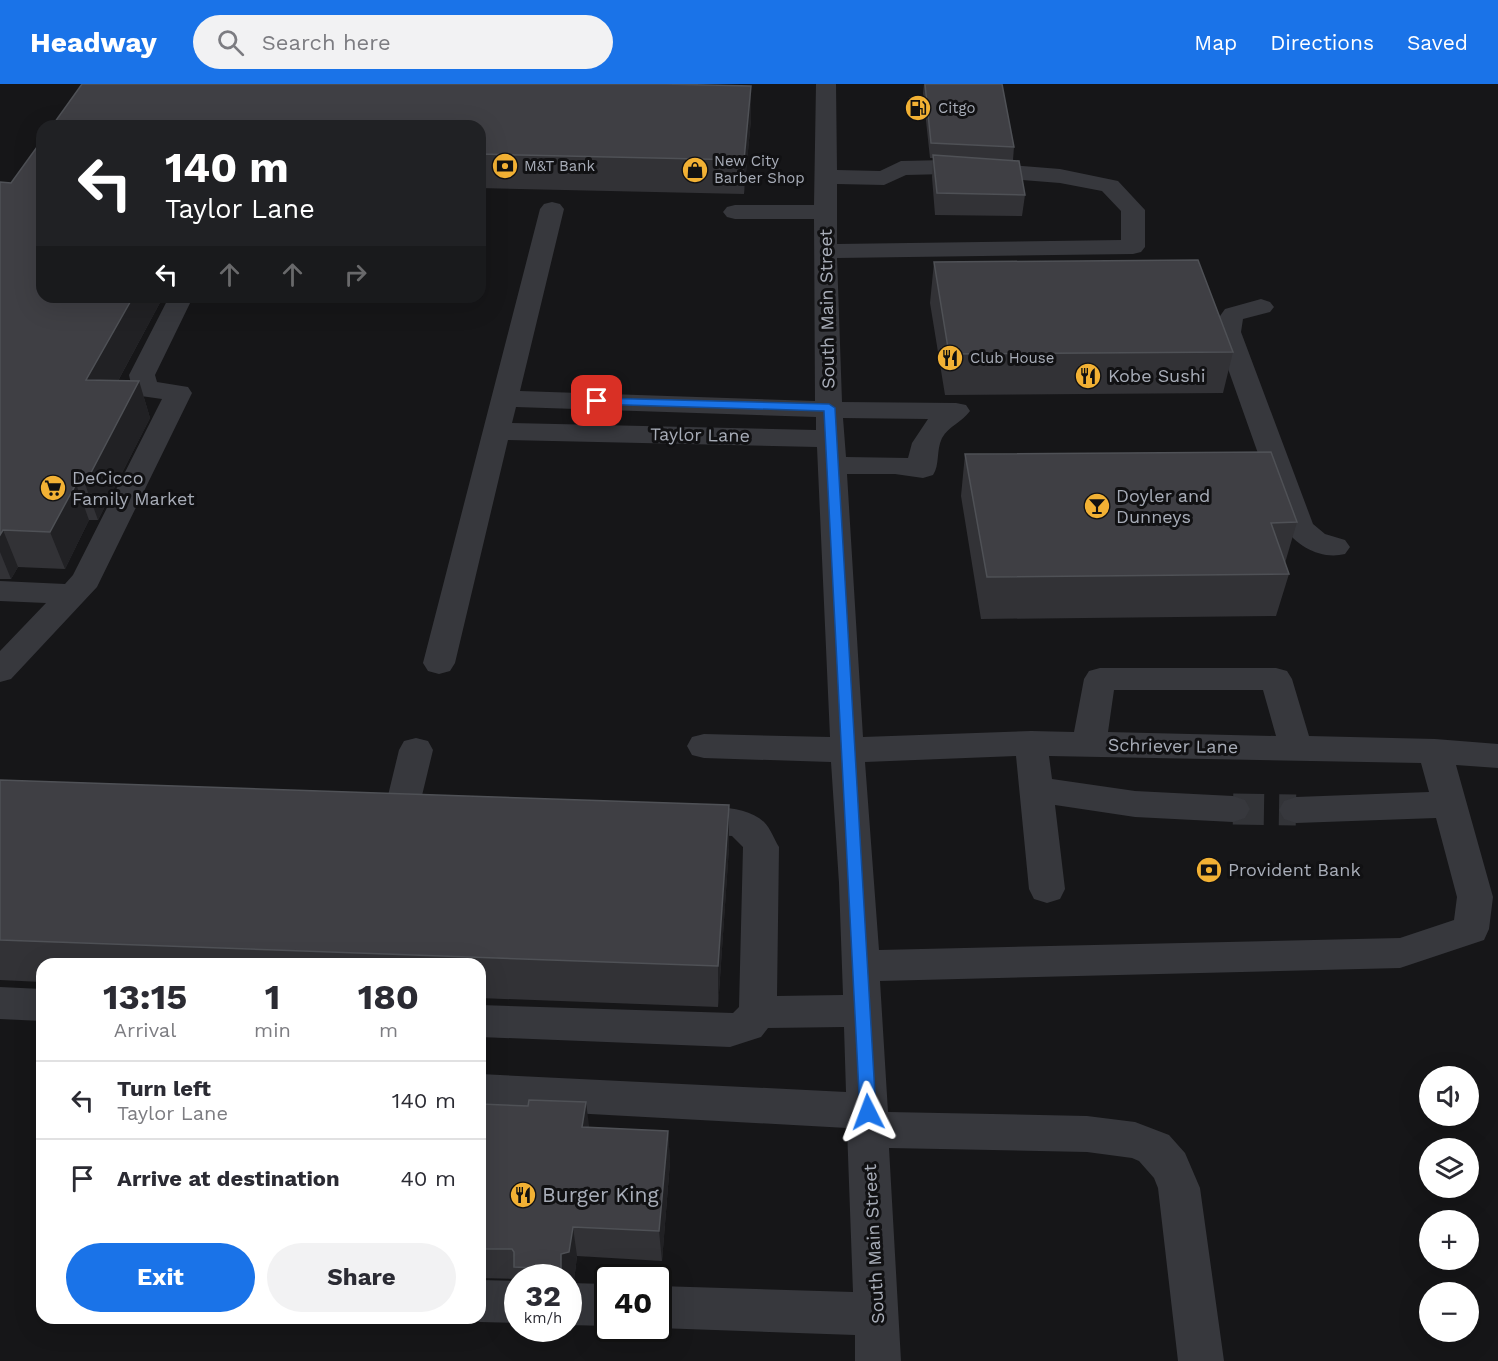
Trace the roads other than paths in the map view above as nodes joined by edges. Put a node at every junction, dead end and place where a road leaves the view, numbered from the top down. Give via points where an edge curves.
1 (826, 84) edge
2 (826, 177) junction
3 (552, 209) dead end
4 (735, 212) dead end
5 (825, 212) junction
6 (825, 251) junction
7 (178, 303) edge
8 (1262, 307) dead end
9 (504, 399) junction
10 (829, 408) junction
11 (496, 431) junction
12 (832, 452) junction
13 (1335, 547) dead end
14 (0, 591) edge
15 (73, 594) junction
16 (439, 663) dead end
17 (0, 671) edge
18 (1031, 743) junction
19 (1089, 744) junction
20 (704, 746) dead end
21 (1296, 748) junction
22 (416, 750) dead end
23 (847, 750) junction
24 (1435, 751) junction
25 (1498, 756) edge
26 (1037, 790) junction
27 (1449, 804) junction
28 (1233, 808) tunnel mouth
29 (1296, 810) tunnel mouth
30 (401, 812) edge
31 (697, 821) edge
32 (1047, 889) dead end
33 (861, 966) junction
34 (0, 1003) edge
35 (36, 1005) edge
36 (863, 1011) junction
37 (758, 1012) junction
38 (486, 1021) edge
39 (486, 1091) edge
40 (868, 1121) junction
41 (486, 1300) edge
42 (504, 1301) edge
43 (672, 1307) edge
44 (877, 1314) junction
45 (878, 1361) edge
46 (1201, 1361) edge

1 - 2 street, South Main Street
2 - 5 street, South Main Street
2 - 6 street via 884,178 901,168 946,167 1060,176 1110,186 1133,210 1133,247
3 - 9 street
4 - 5 street
5 - 6 street, South Main Street
6 - 10 street, South Main Street
7 - 15 street via 142,375 150,390 179,393 86,580
8 - 13 street via 1234,314 1227,332 1299,527 1318,544
9 - 10 street, Taylor Lane
9 - 11 street
10 - 12 street, South Main Street
10 - 12 street, Taylor Lane via 956,411 939,421 921,453 922,469
11 - 12 street, Taylor Lane
11 - 16 street
12 - 23 street, South Main Street
14 - 15 street
15 - 17 street
18 - 19 street, Schriever Lane
18 - 23 street, Schriever Lane
18 - 26 street
19 - 21 street, Schriever Lane
19 - 21 street via 1100,679 1276,679
20 - 23 street, Schriever Lane
21 - 24 street, Schriever Lane
22 - 30 street
23 - 33 street, South Main Street
24 - 25 street, Schriever Lane
24 - 27 street
26 - 28 street via 1135,804
26 - 32 street
27 - 29 street
27 - 33 street via 1475,897 1471,928 1400,952
31 - 37 street via 747,826 761,847
33 - 36 street, South Main Street
34 - 35 street
36 - 37 street
36 - 40 street, South Main Street
37 - 38 street via 747,1026 730,1031
39 - 40 street
40 - 44 street, South Main Street
40 - 46 street via 1087,1134 1135,1140 1154,1148 1170,1166 1179,1188
41 - 42 street
43 - 44 street
44 - 45 street, South Main Street

